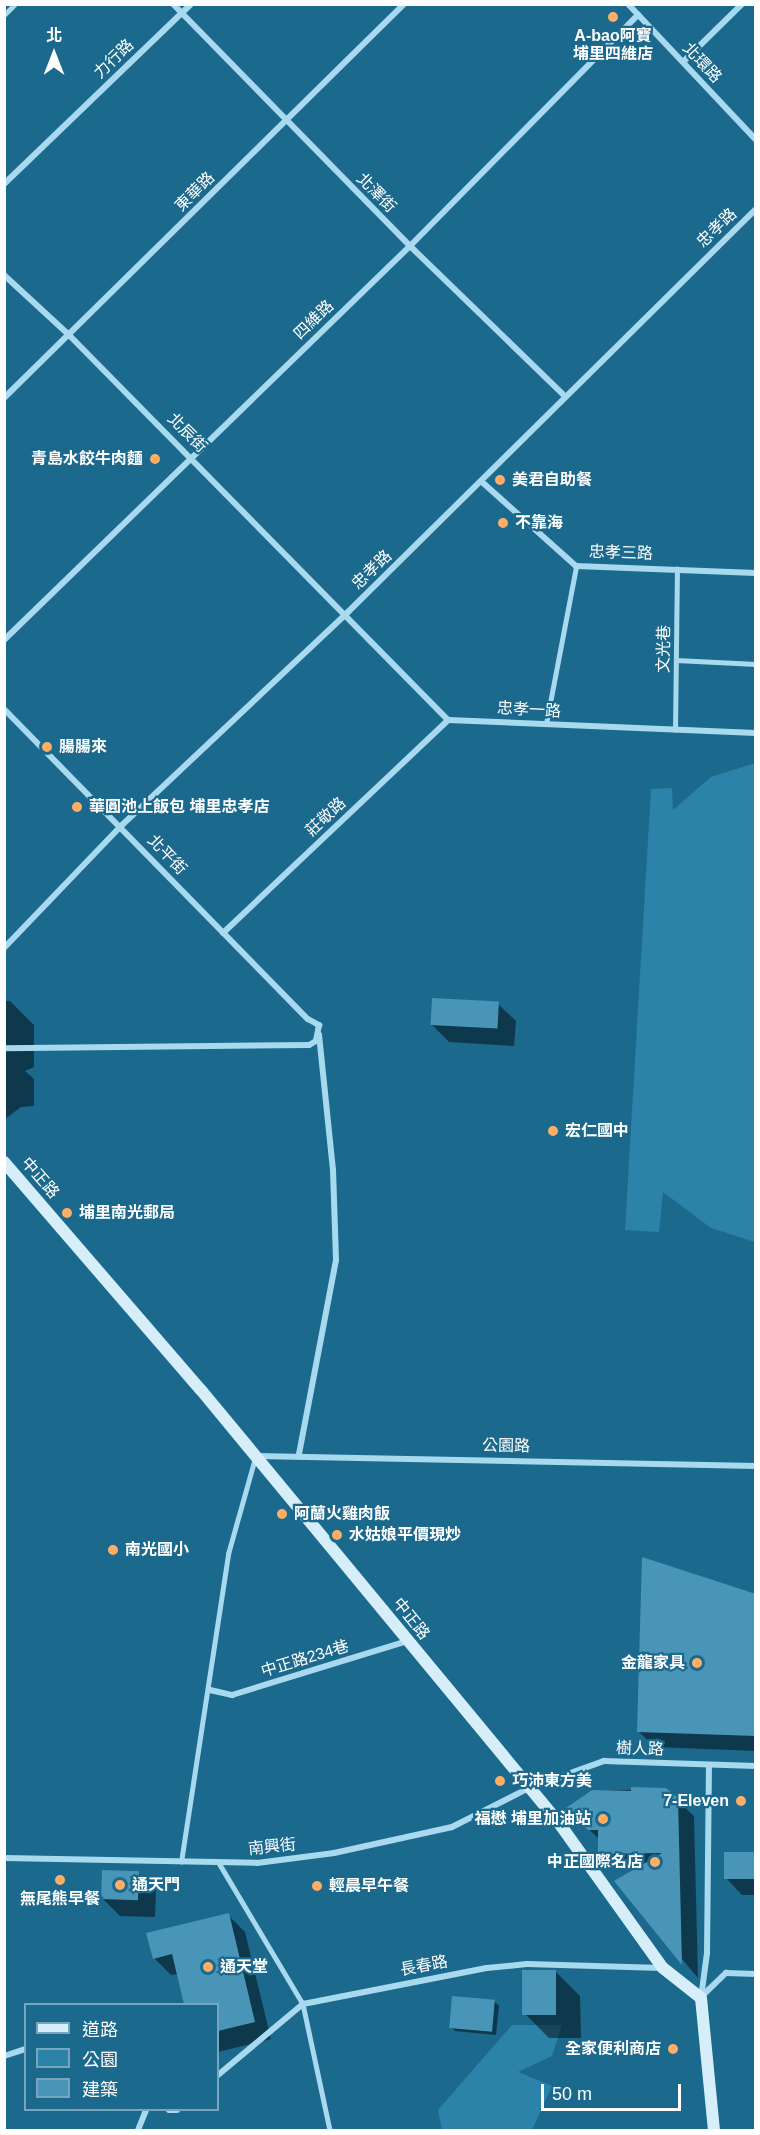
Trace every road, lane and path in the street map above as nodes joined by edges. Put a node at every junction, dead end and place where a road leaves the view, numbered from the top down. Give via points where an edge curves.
1 (15, 4) edge
2 (173, 4) edge
3 (191, 4) edge
4 (404, 4) edge
5 (628, 4) edge
6 (742, 4) edge
7 (182, 13) junction
8 (4, 15) edge
9 (638, 15) junction
10 (683, 62) junction
11 (285, 121) junction
12 (756, 140) edge
13 (4, 184) edge
14 (756, 209) edge
15 (410, 246) junction
16 (4, 275) edge
17 (70, 336) junction
18 (565, 396) junction
19 (4, 398) edge
20 (192, 458) junction
21 (482, 482) junction
22 (576, 566) junction
23 (677, 569) junction
24 (756, 573) edge
25 (347, 613) junction
26 (4, 639) edge
27 (676, 660) junction
28 (756, 664) edge
29 (4, 709) edge
30 (448, 720) junction
31 (546, 724) junction
32 (675, 730) junction
33 (756, 733) edge
34 (121, 826) junction
35 (223, 933) junction
36 (4, 948) edge
37 (319, 1034) junction
38 (4, 1048) edge
39 (4, 1162) edge
40 (299, 1454) junction
41 (256, 1456) junction
42 (756, 1466) edge
43 (408, 1641) junction
44 (210, 1690) junction
45 (709, 1765) junction
46 (756, 1766) edge
47 (529, 1788) junction
48 (4, 1858) edge
49 (181, 1862) junction
50 (219, 1863) junction
51 (663, 1968) junction
52 (756, 1974) edge
53 (701, 1998) junction
54 (303, 2004) junction
55 (24, 2050) edge
56 (4, 2056) edge
57 (219, 2074) edge
58 (145, 2111) edge
59 (138, 2130) edge
60 (330, 2130) edge
61 (714, 2130) edge

1 - 8 lane
2 - 7 street, 北澤街
3 - 7 street, 力行路
4 - 11 street, 東華路
5 - 9 street, 北環路
6 - 10 street
7 - 11 street, 北澤街
7 - 13 street, 力行路
9 - 10 street, 北環路
9 - 15 street, 四維路
10 - 12 street, 北環路
11 - 15 street, 北澤街
11 - 17 street, 東華路
14 - 18 street, 忠孝路
15 - 18 street, 北澤街
15 - 20 street, 四維路
16 - 17 street, 北辰街
17 - 19 street, 東華路
17 - 20 street, 北辰街
18 - 21 street, 忠孝路
20 - 25 street, 北辰街
20 - 26 street, 四維路
21 - 22 street, 忠孝三路
21 - 25 street, 忠孝路
22 - 23 street, 忠孝三路
22 - 31 lane
23 - 24 street, 忠孝三路
23 - 27 lane, 文光巷
25 - 30 street
25 - 34 street, 忠孝路
27 - 28 lane
27 - 32 lane, 文光巷
29 - 34 street, 北平街
30 - 31 street, 忠孝一路
30 - 35 street, 莊敬路
31 - 32 street, 忠孝一路
32 - 33 street, 忠孝一路
34 - 35 street, 北平街
34 - 36 street, 忠孝路
35 - 37 street, 北平街 via 308,1020 320,1025
37 - 38 street via 309,1045
37 - 40 street via 333,1170 336,1260
39 - 41 main road, 中正路
40 - 41 street, 公園路
40 - 42 street, 公園路
41 - 43 main road, 中正路
41 - 44 lane via 228,1554
43 - 44 street, 中正路234巷 via 232,1695
43 - 47 main road, 中正路
44 - 49 lane
45 - 46 street, 樹人路
45 - 47 street, 樹人路 via 604,1761
45 - 53 street via 707,1953
47 - 50 street, 南興街 via 452,1827 334,1853 257,1863
47 - 51 main road, 中正路
48 - 49 street, 南興街
49 - 50 street, 南興街
50 - 54 lane
51 - 53 main road, 中正路
51 - 54 street, 長春路 via 487,1968
52 - 53 street via 726,1973
53 - 61 main road
54 - 57 street, 長春路
54 - 60 lane
55 - 56 street
58 - 59 street

